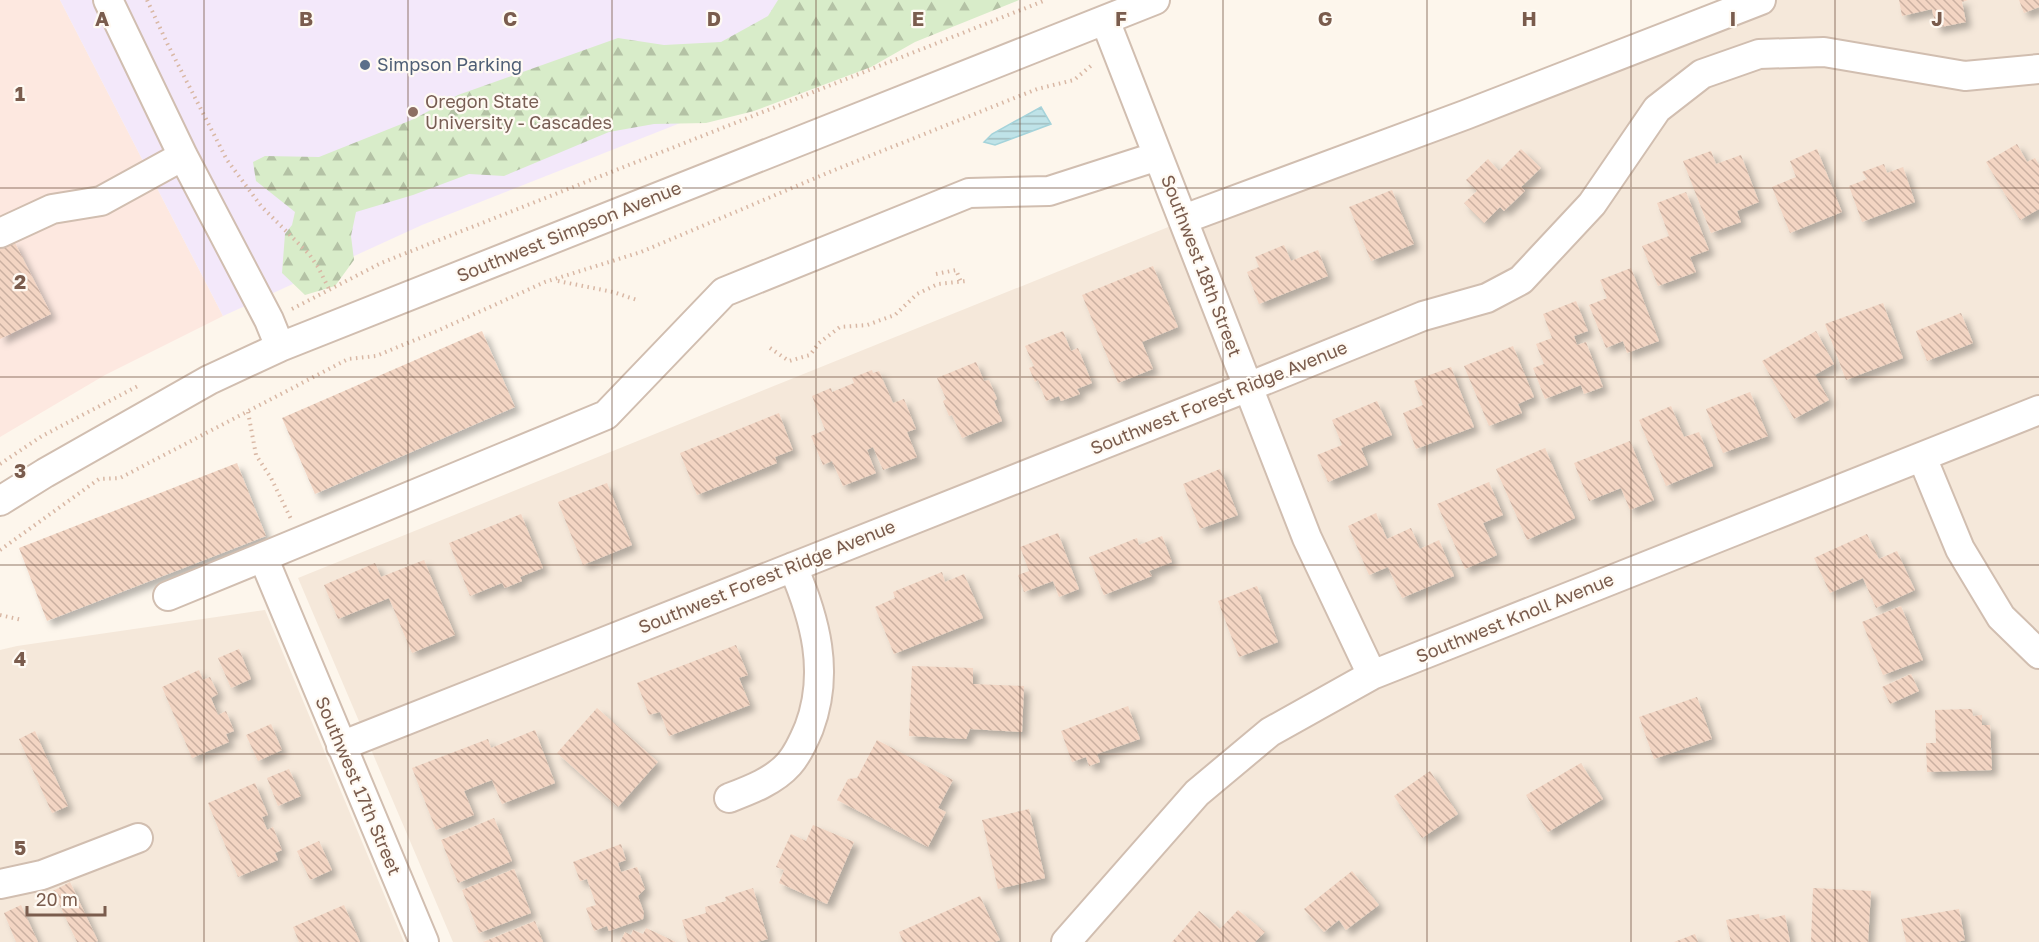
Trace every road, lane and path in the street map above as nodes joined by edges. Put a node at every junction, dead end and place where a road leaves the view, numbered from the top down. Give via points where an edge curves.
1 (108, 0) edge
2 (147, 0) edge
3 (1046, 0) edge
4 (1155, 0) edge
5 (1761, 0) edge
6 (1105, 20) junction
7 (1093, 64) dead end
8 (2039, 69) edge
9 (183, 156) junction
10 (1158, 156) junction
11 (1184, 219) junction
12 (0, 233) edge
13 (936, 274) dead end
14 (558, 281) dead end
15 (330, 291) junction
16 (637, 300) dead end
17 (269, 320) junction
18 (280, 347) junction
19 (770, 348) dead end
20 (145, 382) dead end
21 (1248, 387) junction
22 (2039, 410) edge
23 (248, 412) junction
24 (1922, 457) junction
25 (0, 464) edge
26 (0, 501) edge
27 (297, 543) junction
28 (0, 550) edge
29 (262, 557) junction
30 (793, 567) junction
31 (168, 596) dead end
32 (0, 615) edge
33 (22, 620) dead end
34 (2039, 654) edge
35 (1372, 675) junction
36 (341, 746) junction
37 (729, 798) dead end
38 (138, 838) dead end
39 (0, 884) edge
40 (424, 942) edge
41 (1066, 942) edge

1 - 9 street
2 - 15 path via 227,160 261,206 309,255
3 - 15 path via 381,263
4 - 6 street, Southwest Simpson Avenue
5 - 11 street
6 - 10 street, Southwest 18th Street
6 - 18 street, Southwest Simpson Avenue
7 - 23 path via 1074,80 1016,97 641,252 545,282 376,356 348,359
8 - 21 street, Southwest Forest Ridge Avenue via 1965,76 1824,52 1759,54 1702,75 1657,109 1592,204 1521,280 1487,298 1423,316
9 - 12 street via 100,201 52,209
9 - 17 street
10 - 11 street, Southwest 18th Street
10 - 27 street via 1049,190 969,193 724,292 606,415
11 - 21 street, Southwest 18th Street
13 - 19 path via 956,270 963,281 938,284 917,294 895,315 867,325 840,327 810,355 789,361
14 - 16 path
15 - 17 path
17 - 18 street
18 - 26 street, Southwest Simpson Avenue via 209,380
20 - 25 path via 42,436
21 - 30 street, Southwest Forest Ridge Avenue
21 - 35 street, Southwest 18th Street via 1307,538
22 - 24 street, Southwest Knoll Avenue
23 - 27 path via 256,455 289,514
23 - 28 path via 120,477 99,479
24 - 34 street via 1960,549 2001,617
24 - 35 street, Southwest Knoll Avenue
27 - 29 street
29 - 31 street
29 - 36 street, Southwest 17th Street
30 - 36 street, Southwest Forest Ridge Avenue
30 - 37 street via 818,646 819,682 814,712 788,765 762,784
32 - 33 path
35 - 41 street, Southwest Knoll Avenue via 1270,732 1197,794
36 - 40 street, Southwest 17th Street
38 - 39 street via 42,876

